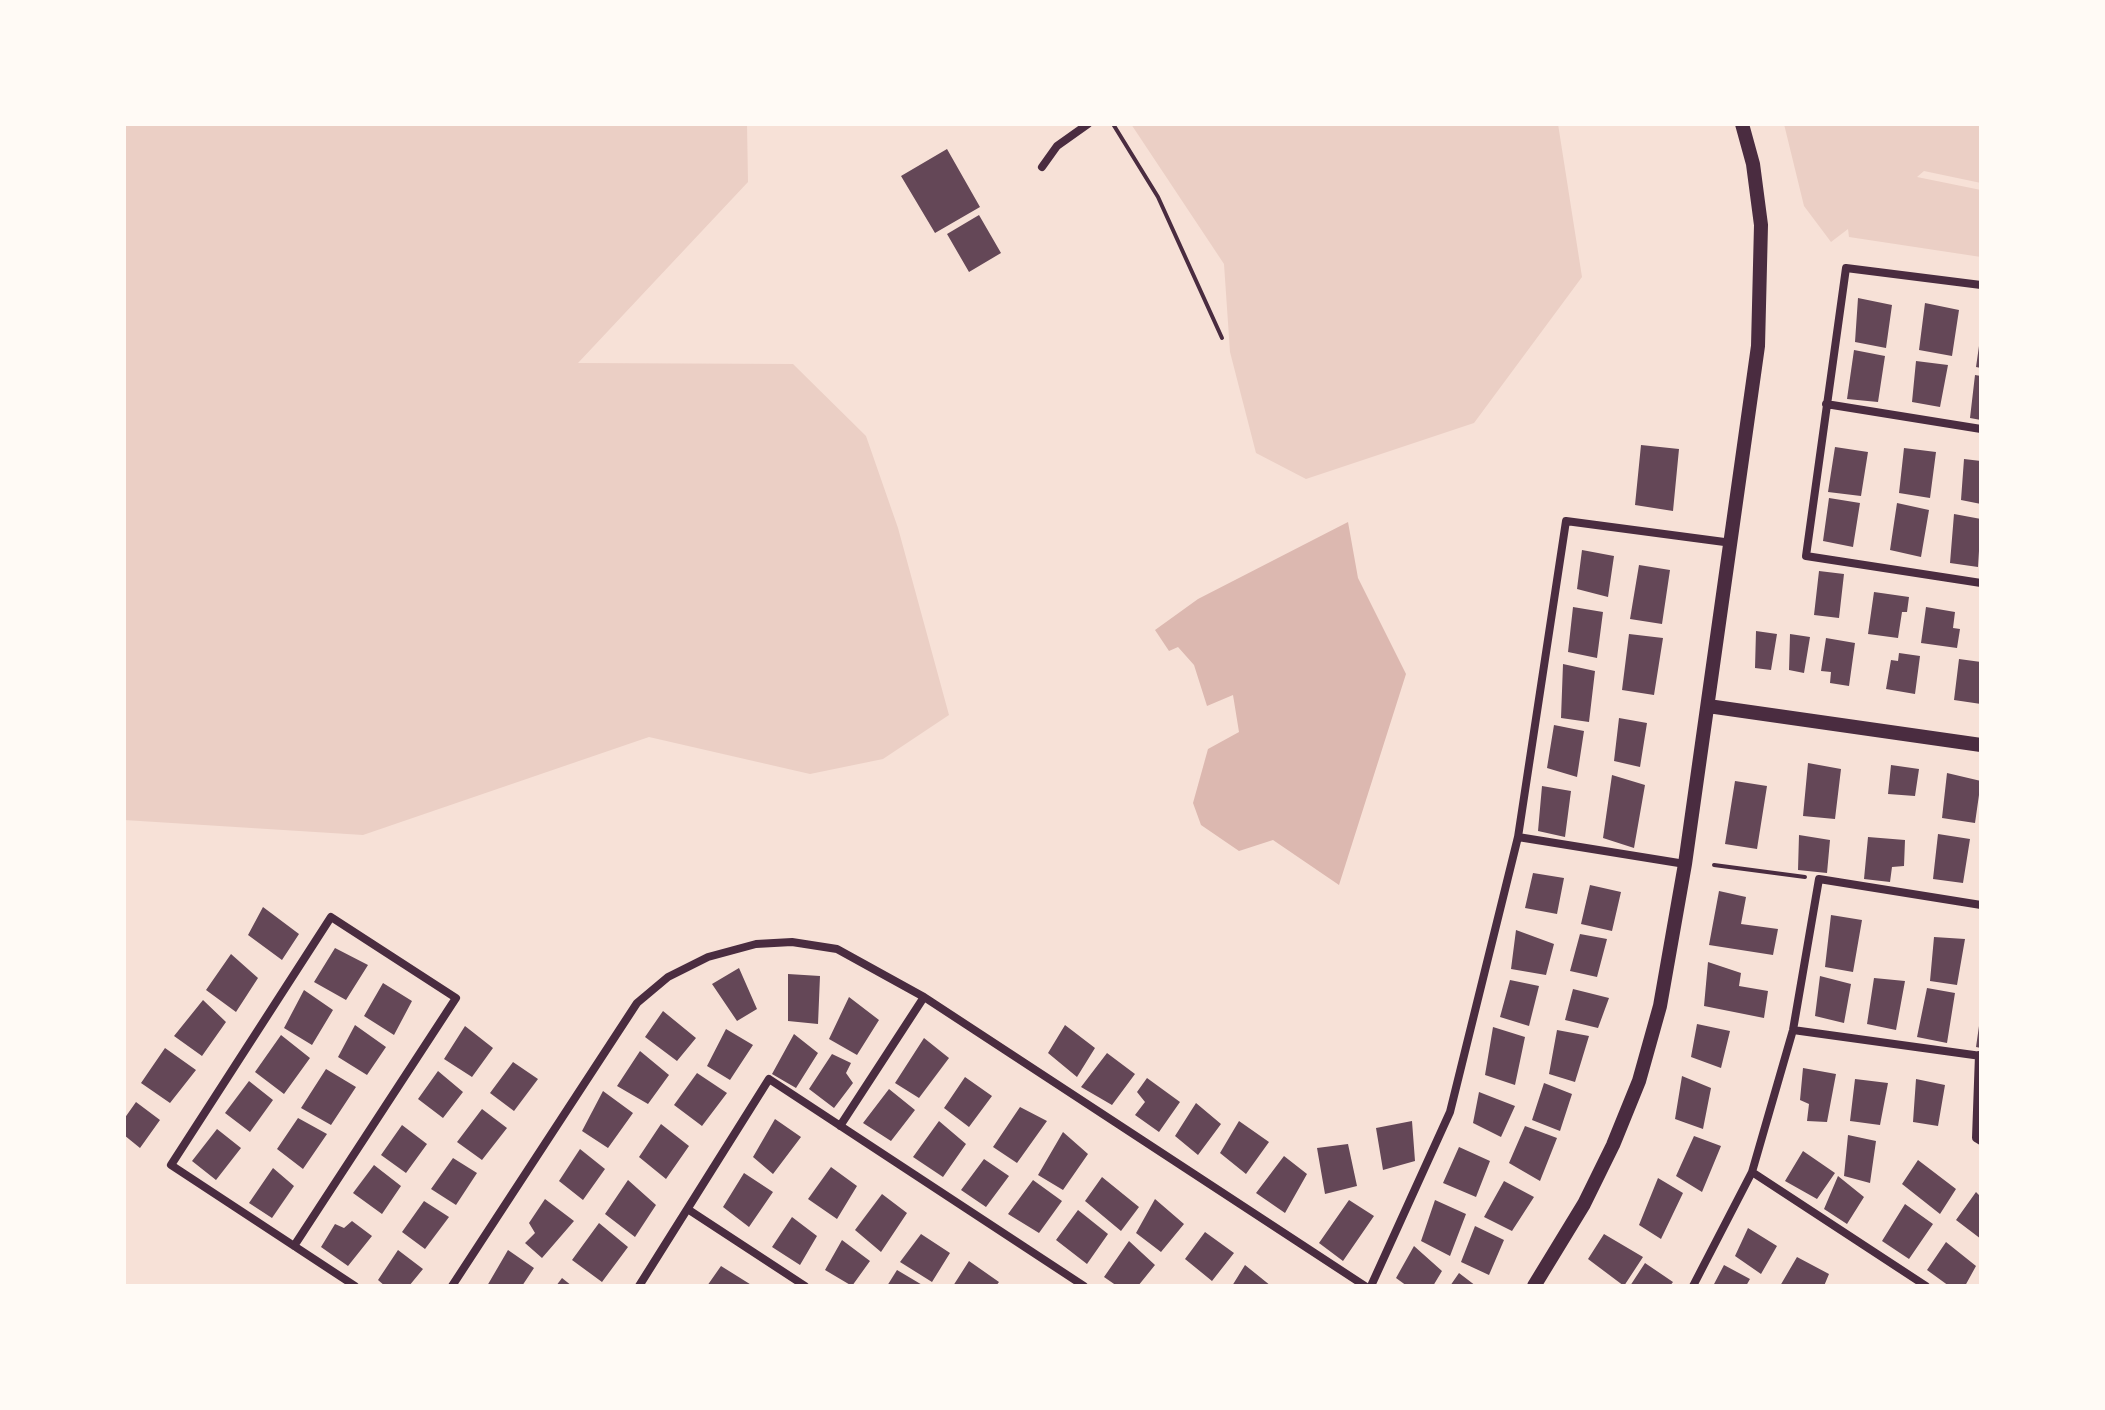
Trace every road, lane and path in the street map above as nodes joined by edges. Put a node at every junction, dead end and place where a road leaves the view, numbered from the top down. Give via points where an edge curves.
1 (1088, 124) edge
2 (1113, 124) edge
3 (1742, 124) edge
4 (1042, 167) dead end
5 (1981, 285) edge
6 (1222, 338) dead end
7 (1826, 404) junction
8 (1981, 429) edge
9 (1732, 543) junction
10 (1981, 583) edge
11 (1708, 706) junction
12 (1981, 745) edge
13 (1518, 837) junction
14 (1685, 864) junction
15 (1714, 865) dead end
16 (1819, 879) junction
17 (1981, 905) edge
18 (924, 997) junction
19 (1793, 1030) junction
20 (1980, 1056) edge
21 (840, 1126) junction
22 (1981, 1141) edge
23 (1752, 1172) junction
24 (689, 1210) junction
25 (294, 1246) junction
26 (355, 1286) edge
27 (452, 1286) edge
28 (639, 1286) edge
29 (805, 1286) edge
30 (1084, 1286) edge
31 (1365, 1286) edge
32 (1371, 1286) edge
33 (1534, 1286) edge
34 (1693, 1286) edge
35 (1926, 1286) edge

1 - 4 street via 1057,146
2 - 6 path via 1158,197
3 - 9 street via 1761,225 1761,293
5 - 7 street via 1846,268
7 - 8 street
7 - 10 street via 1806,556
9 - 11 street
9 - 13 street via 1566,521
11 - 12 street
11 - 14 street
13 - 14 street
13 - 32 street via 1450,1112
14 - 33 street via 1660,1006 1639,1081 1584,1204
15 - 16 path
16 - 17 street
16 - 19 street
18 - 21 street
18 - 27 street via 837,949 792,942 756,944 708,957 668,977 637,1003
18 - 31 street
19 - 20 street
19 - 23 street
20 - 22 street via 1976,1138
21 - 24 street via 769,1079
21 - 30 street
23 - 34 street
23 - 35 street
24 - 28 street
24 - 29 street
25 - 25 street via 456,998 331,917 171,1165
25 - 26 street

